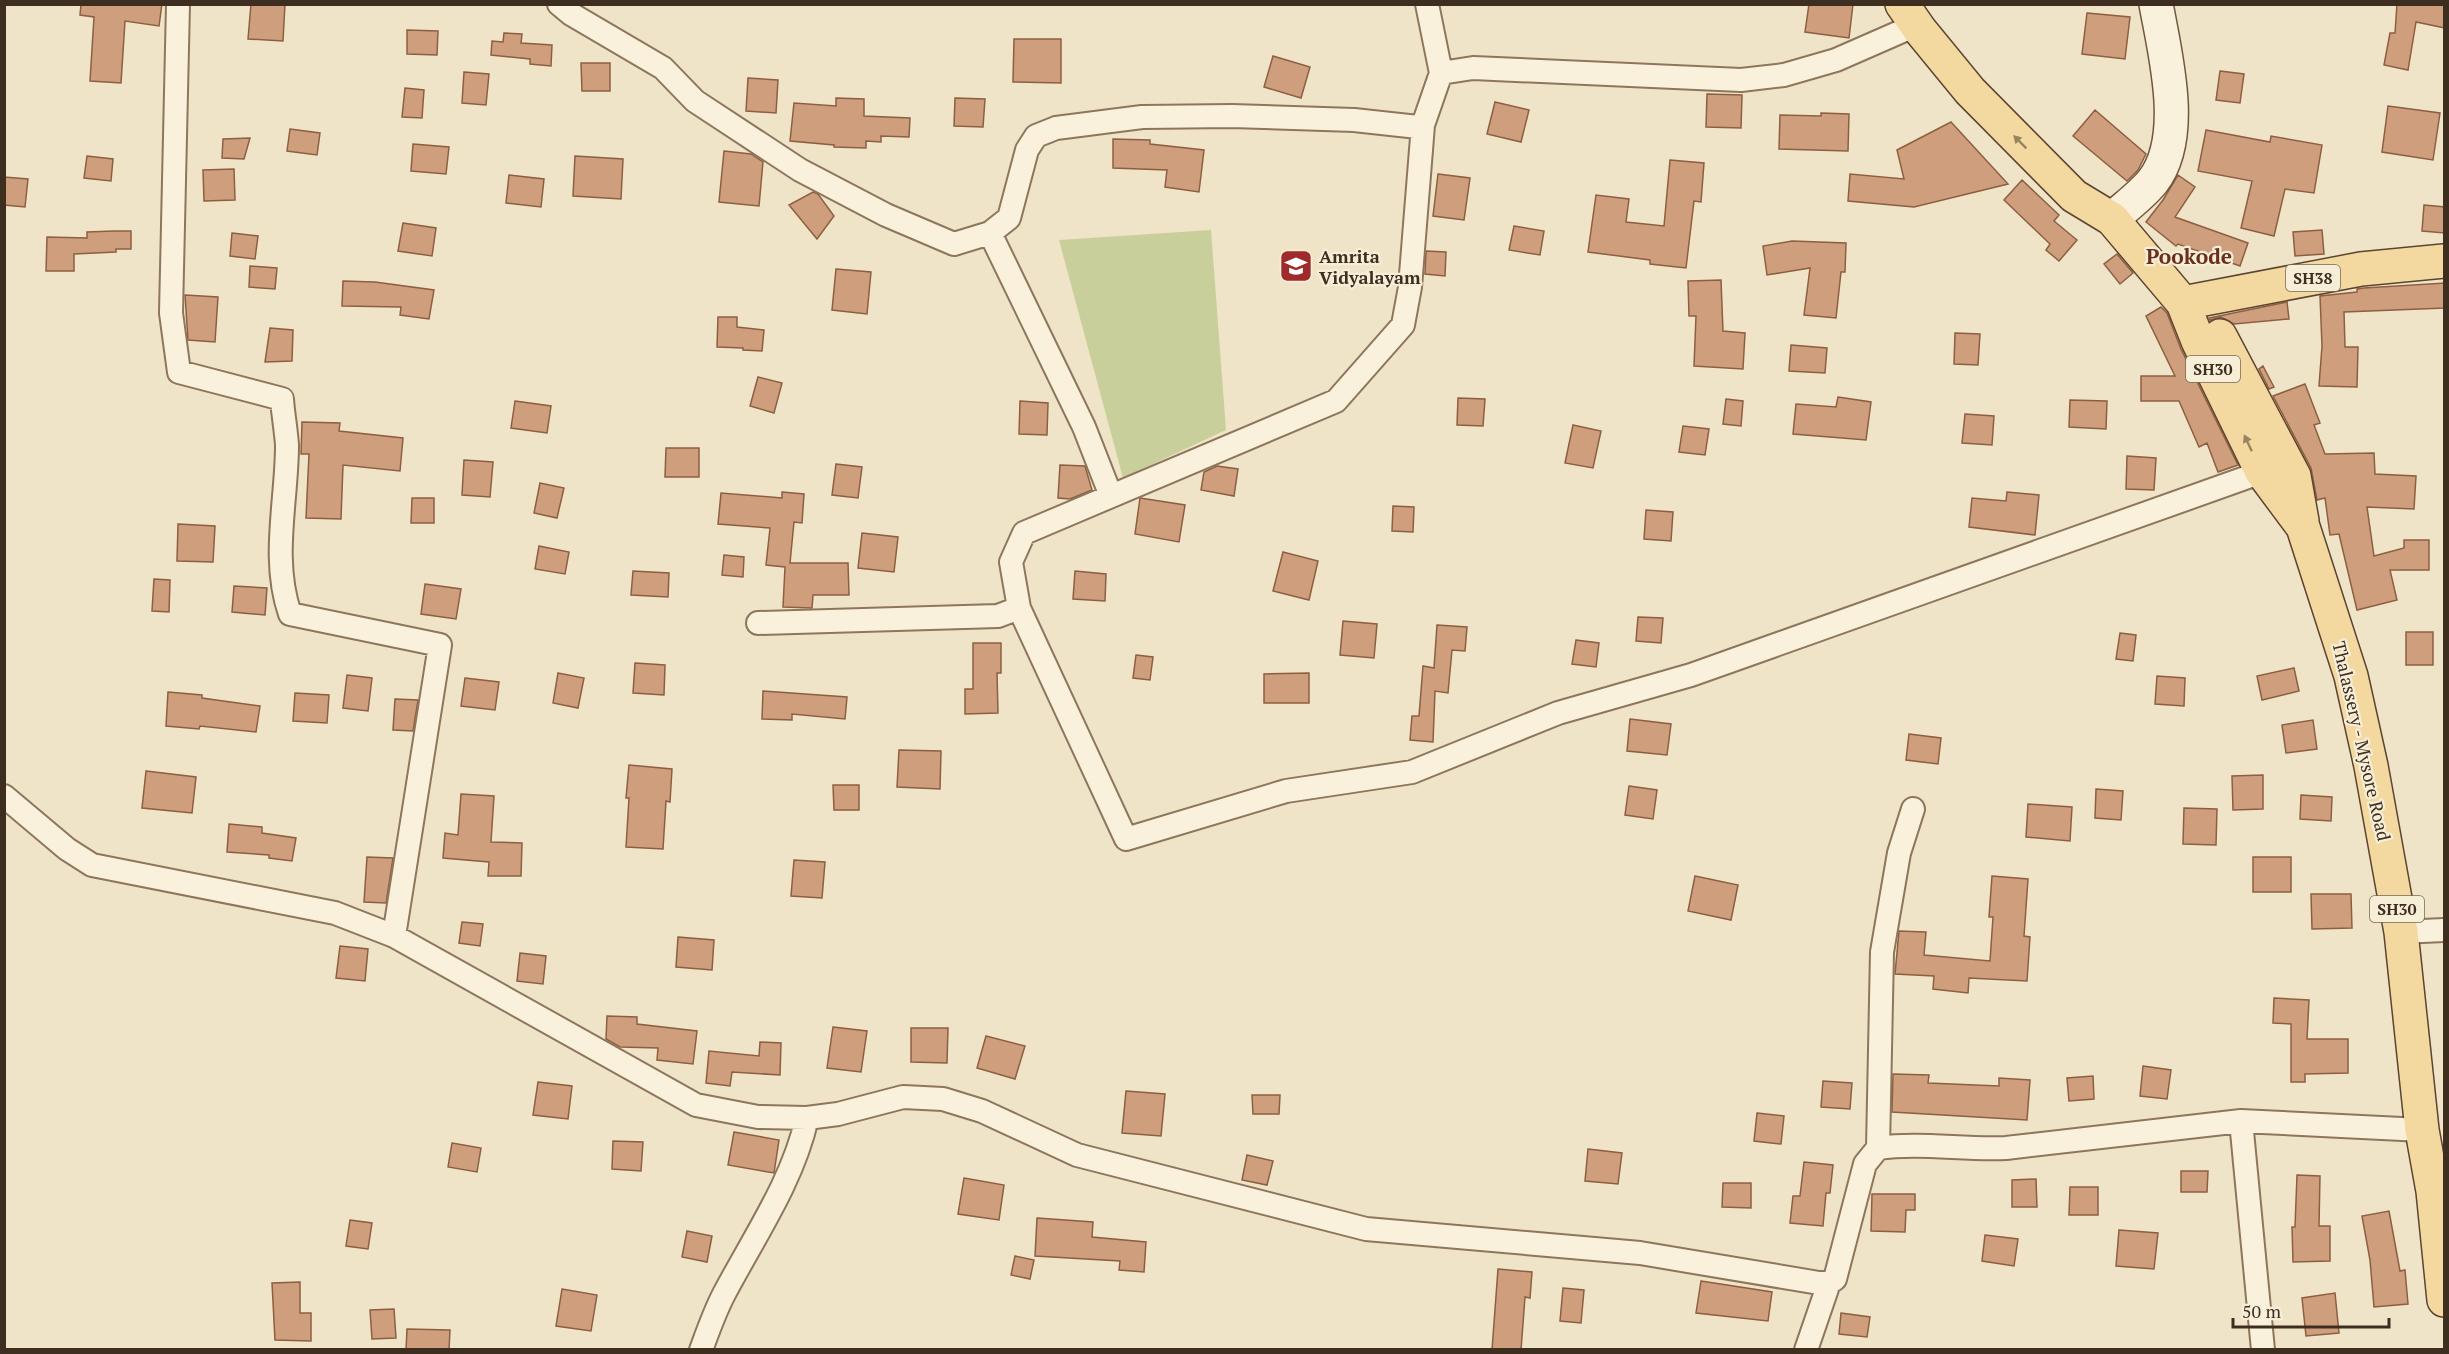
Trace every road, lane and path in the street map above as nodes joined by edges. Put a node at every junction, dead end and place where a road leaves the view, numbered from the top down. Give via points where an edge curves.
1 (178, 4) edge
2 (559, 4) edge
3 (1426, 4) edge
4 (2156, 4) edge
5 (1915, 12) edge
6 (1442, 73) junction
7 (1423, 125) junction
8 (2112, 219) junction
9 (990, 233) junction
10 (2445, 261) edge
11 (2183, 303) junction
12 (2262, 472) junction
13 (1111, 496) junction
14 (2303, 527) junction
15 (1019, 608) junction
16 (758, 622) dead end
17 (4, 796) edge
18 (1913, 809) dead end
19 (2445, 930) edge
20 (2401, 932) junction
21 (394, 936) junction
22 (807, 1118) junction
23 (2241, 1121) junction
24 (2422, 1130) junction
25 (1878, 1148) junction
26 (1829, 1283) junction
27 (2445, 1300) edge
28 (700, 1350) edge
29 (1806, 1350) edge
30 (2263, 1350) edge

1 - 21 street via 171,313 179,372 282,399 287,444 280,539 284,595 290,614 440,645
2 - 9 street via 663,68 695,101 800,170 954,244
3 - 6 street
4 - 8 street via 2173,115 2166,153 2154,181
5 - 6 street via 1836,60 1784,75 1741,80 1473,68
5 - 8 main road, Thalassery - Mysore Road / SH30 via 1970,91 2074,196
6 - 7 street
7 - 9 street via 1232,116 1142,117 1056,128 1036,136 1027,150 1009,218
7 - 13 street via 1410,286 1403,325 1336,401
8 - 11 main road, Thalassery - Mysore Road / SH30
9 - 13 street via 1084,427
10 - 11 main road, SH38 via 2361,269
12 -> 11 main road, Thalassery - Mysore Road / SH30
11 - 14 main road via 2213,326 2265,418 2294,476
12 - 14 main road, Thalassery - Mysore Road / SH30
12 - 15 street via 1691,675 1558,713 1412,772 1286,791 1126,839
13 - 15 street via 1024,533 1011,562
14 - 20 main road, Thalassery - Mysore Road / SH30 via 2351,676
15 - 16 street via 998,616
17 - 21 street via 92,865 336,913
18 - 25 street via 1899,853 1882,952
19 - 20 street
20 - 24 main road, Thalassery - Mysore Road / SH30
21 - 22 street via 696,1105 758,1117
22 - 26 street via 903,1097 943,1099 982,1111 1077,1155 1366,1229 1640,1253
22 - 28 street via 782,1189 722,1297
23 - 24 street
23 - 25 street via 2006,1148
23 - 30 street
24 - 27 main road, Thalassery - Mysore Road / SH30
25 - 26 street via 1865,1164 1835,1279
26 - 29 street

